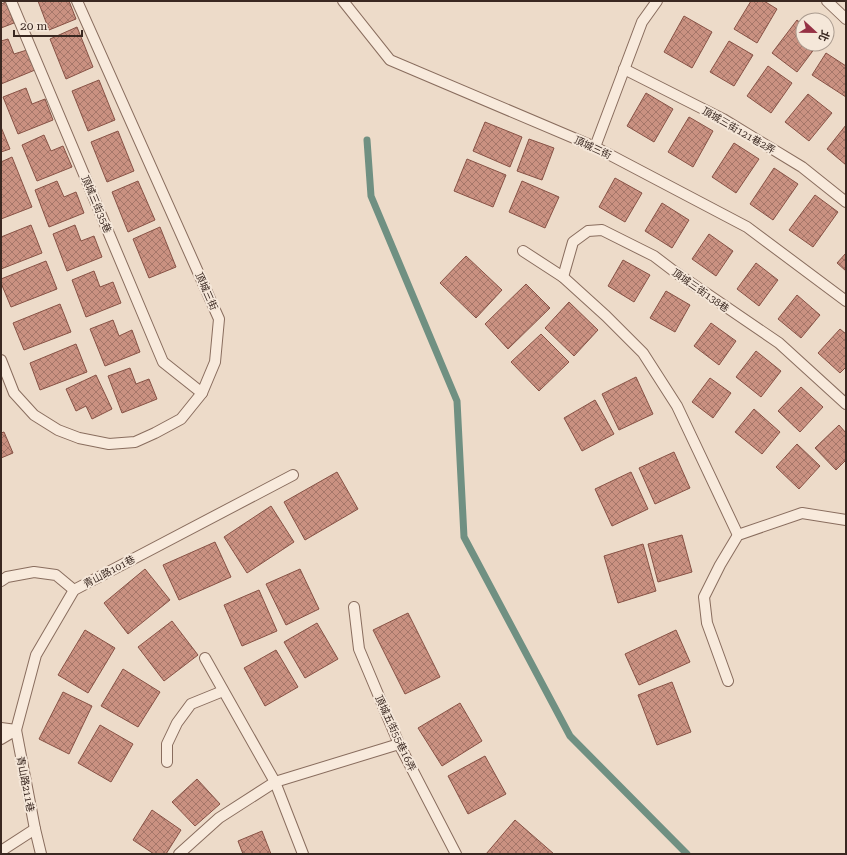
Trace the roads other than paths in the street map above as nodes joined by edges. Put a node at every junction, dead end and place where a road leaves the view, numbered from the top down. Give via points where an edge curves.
1 (11, 1) edge
2 (77, 1) edge
3 (342, 1) edge
4 (657, 1) edge
5 (827, 1) edge
6 (846, 19) edge
7 (624, 69) junction
8 (595, 147) junction
9 (846, 202) edge
10 (524, 251) dead end
11 (563, 276) junction
12 (846, 301) edge
13 (1, 360) edge
14 (202, 393) junction
15 (846, 404) edge
16 (293, 475) dead end
17 (846, 520) edge
18 (738, 535) junction
19 (1, 581) edge
20 (74, 590) junction
21 (354, 607) dead end
22 (205, 658) dead end
23 (728, 681) dead end
24 (223, 690) junction
25 (1, 728) edge
26 (16, 730) junction
27 (1, 739) edge
28 (399, 744) junction
29 (167, 762) dead end
30 (276, 782) junction
31 (35, 829) junction
32 (1, 851) edge
33 (41, 854) edge
34 (179, 854) edge
35 (303, 854) edge
36 (456, 854) edge

1 - 14 lane, 頂城三街35巷 via 163,362
2 - 14 lane, 頂城三街 via 220,318 215,362
3 - 8 lane, 頂城三街 via 390,60
4 - 7 lane via 642,22
5 - 6 lane
7 - 8 lane
7 - 9 lane, 頂城三街121巷2弄 via 724,118 802,167
8 - 12 lane, 頂城三街 via 747,227
10 - 11 lane
11 - 15 lane, 頂城三街138巷 via 573,242 588,231 602,230 654,256 779,343
11 - 18 lane via 643,353 677,406
13 - 14 lane, 頂城三街 via 14,393 34,415 58,430 78,438 109,444 135,442 181,419
16 - 20 lane, 青山路101巷
17 - 18 lane via 802,513
18 - 23 lane via 704,597 707,622
19 - 20 lane via 7,577 34,572 56,574
20 - 26 lane, 青山路101巷 via 36,655
21 - 28 lane, 頂城五街55巷16弄 via 359,649
22 - 24 lane
24 - 29 lane via 191,704 176,723 167,744
24 - 30 lane
25 - 26 lane
26 - 27 lane
26 - 31 lane, 青山路211巷
28 - 30 lane
28 - 36 lane, 頂城五街55巷16弄
30 - 34 lane via 219,818
30 - 35 lane
31 - 32 lane
31 - 33 lane, 青山路211巷

